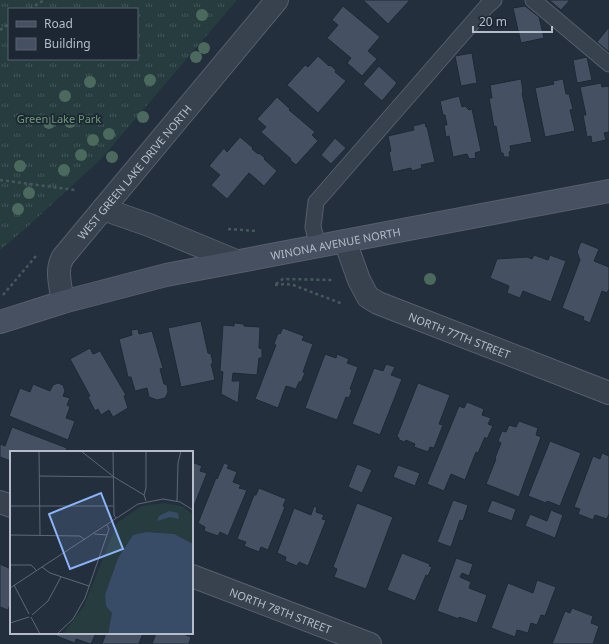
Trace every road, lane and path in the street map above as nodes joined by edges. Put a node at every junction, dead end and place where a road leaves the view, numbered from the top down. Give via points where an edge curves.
1 (44, 0) edge
2 (277, 0) edge
3 (494, 0) edge
4 (533, 0) edge
5 (32, 8) edge
6 (609, 64) edge
7 (0, 180) edge
8 (75, 190) dead end
9 (609, 191) edge
10 (103, 208) junction
11 (345, 241) junction
12 (318, 246) junction
13 (236, 261) junction
14 (338, 280) dead end
15 (63, 302) junction
16 (350, 306) dead end
17 (0, 322) edge
18 (609, 393) edge
19 (0, 502) edge
20 (10, 506) edge
21 (193, 576) edge
22 (370, 644) edge

1 - 5 path
2 - 10 street, WEST GREEN LAKE DRIVE NORTH
3 - 12 lane via 316,202 313,227
4 - 6 lane
7 - 8 path
9 - 11 main road, WINONA AVENUE NORTH
10 - 13 street
10 - 15 street, WEST GREEN LAKE DRIVE NORTH via 60,262 58,270
11 - 12 main road, WINONA AVENUE NORTH
11 - 18 street, NORTH 77TH STREET via 368,297 378,303
12 - 13 main road, WINONA AVENUE NORTH
13 - 15 main road, WINONA AVENUE NORTH via 166,275
14 - 16 path via 283,279 275,285 293,285
15 - 17 main road
19 - 20 street
21 - 22 street, NORTH 78TH STREET

